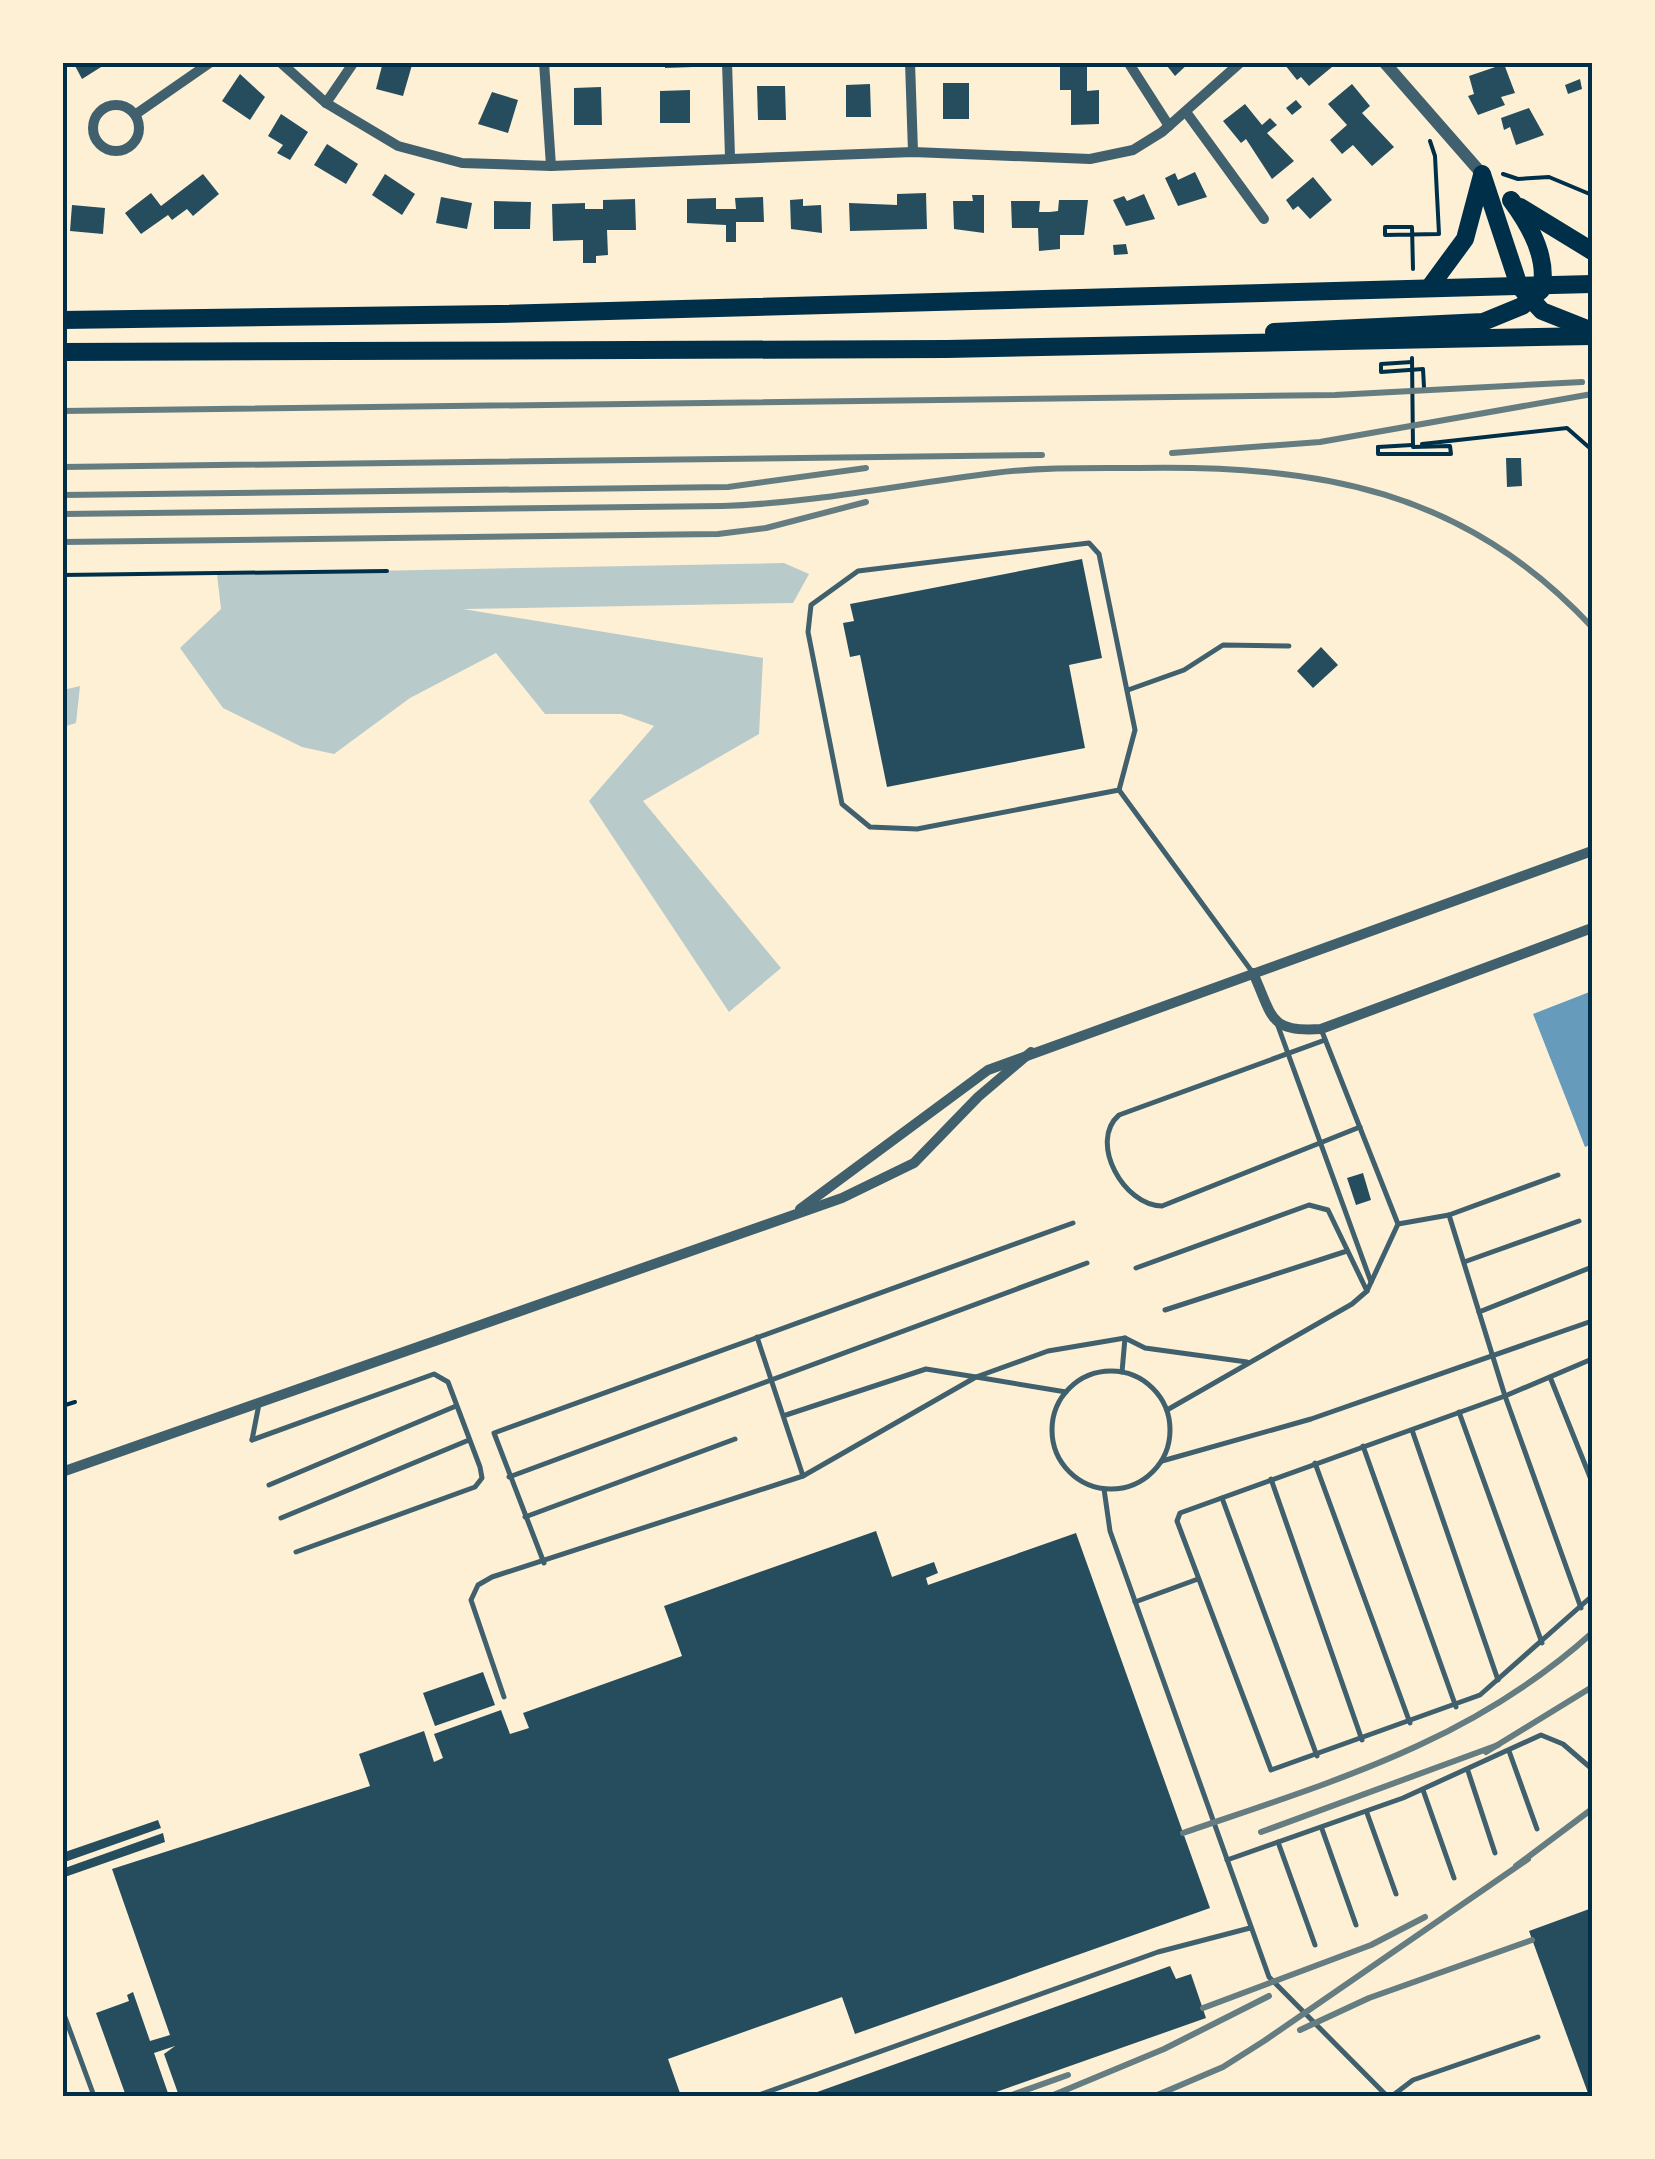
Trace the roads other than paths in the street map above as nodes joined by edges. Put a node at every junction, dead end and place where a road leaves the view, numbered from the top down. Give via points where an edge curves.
1 (211, 62) edge
2 (280, 62) edge
3 (354, 62) edge
4 (544, 62) edge
5 (728, 62) edge
6 (910, 62) edge
7 (1128, 62) edge
8 (1242, 62) edge
9 (1384, 62) edge
10 (326, 103) junction
11 (1186, 112) junction
12 (136, 114) junction
13 (1168, 126) junction
14 (913, 152) junction
15 (730, 158) junction
16 (552, 166) junction
17 (1482, 174) junction
18 (1511, 200) junction
19 (1264, 219) dead end
20 (1592, 251) edge
21 (1592, 284) edge
22 (1543, 285) junction
23 (1429, 288) junction
24 (1524, 293) junction
25 (62, 320) edge
26 (1592, 333) edge
27 (947, 349) junction
28 (62, 352) edge
29 (1288, 646) dead end
30 (1128, 690) junction
31 (1119, 790) junction
32 (1592, 851) edge
33 (1592, 928) edge
34 (1252, 974) junction
35 (1277, 1023) junction
36 (1323, 1034) junction
37 (1032, 1052) junction
38 (1288, 1053) junction
39 (1360, 1127) junction
40 (1320, 1143) junction
41 (1558, 1176) dead end
42 (795, 1212) junction
43 (1449, 1215) junction
44 (1579, 1221) dead end
45 (1072, 1223) dead end
46 (1398, 1224) junction
47 (1347, 1251) junction
48 (1464, 1262) junction
49 (1087, 1263) dead end
50 (1592, 1267) edge
51 (1136, 1268) dead end
52 (1371, 1282) junction
53 (1367, 1292) junction
54 (1165, 1310) dead end
55 (1479, 1312) junction
56 (1592, 1321) edge
57 (757, 1337) junction
58 (1124, 1338) junction
59 (1494, 1355) junction
60 (1592, 1359) edge
61 (1250, 1363) junction
62 (1122, 1372) junction
63 (1550, 1377) junction
64 (976, 1378) junction
65 (772, 1382) junction
66 (1066, 1392) junction
67 (1505, 1396) junction
68 (259, 1402) junction
69 (456, 1406) junction
70 (1167, 1410) junction
71 (1460, 1412) junction
72 (786, 1415) junction
73 (1412, 1430) junction
74 (735, 1439) dead end
75 (469, 1440) junction
76 (1364, 1446) junction
77 (1162, 1461) junction
78 (1315, 1463) junction
79 (62, 1472) edge
80 (803, 1476) junction
81 (508, 1478) junction
82 (1271, 1479) junction
83 (1592, 1482) edge
84 (269, 1485) dead end
85 (1104, 1488) junction
86 (1222, 1498) junction
87 (525, 1517) junction
88 (281, 1518) dead end
89 (296, 1552) dead end
90 (544, 1563) junction
91 (1198, 1579) junction
92 (1592, 1596) edge
93 (1135, 1602) junction
94 (1581, 1608) junction
95 (1542, 1643) junction
96 (1498, 1680) junction
97 (504, 1697) dead end
98 (1456, 1707) junction
99 (1410, 1724) junction
100 (1362, 1740) junction
101 (1509, 1750) junction
102 (1318, 1756) junction
103 (1468, 1770) junction
104 (1592, 1770) edge
105 (1424, 1790) junction
106 (1367, 1812) junction
107 (1322, 1828) junction
108 (1537, 1829) dead end
109 (1278, 1842) junction
110 (1495, 1854) dead end
111 (1226, 1860) junction
112 (1454, 1878) dead end
113 (1396, 1894) dead end
114 (1356, 1925) dead end
115 (1250, 1928) junction
116 (1315, 1945) dead end
117 (62, 2010) edge
118 (1538, 2037) dead end
119 (94, 2096) edge
120 (756, 2096) edge
121 (1390, 2096) edge

1 - 12 street
2 - 10 street
3 - 10 street
4 - 16 street
5 - 15 street
6 - 14 street
7 - 13 street
8 - 11 street
9 - 17 street
10 - 16 street via 398,146 462,163
11 - 13 street
11 - 19 street
12 - 12 street via 112,104 94,125 96,140 107,150 123,150 139,129
13 - 14 street via 1133,150 1090,159
14 - 15 street
15 - 16 street
17 - 18 highway
17 - 23 highway via 1465,239
17 - 24 highway
18 - 20 highway
18 - 22 highway via 1535,241
21 - 22 highway
22 - 24 highway
23 - 24 highway
23 - 25 highway
24 - 26 highway via 1555,319
24 - 27 highway via 1483,322
26 - 27 highway
27 - 28 highway
29 - 30 lane via 1223,645 1184,670
30 - 31 lane via 1135,730
30 - 31 lane via 1100,554 1089,543 858,571 812,604 808,632 842,804 870,826 917,829
31 - 34 lane
32 - 34 street
33 - 36 street
34 - 35 street
34 - 37 street
35 - 36 street
35 - 38 lane
36 - 38 lane
36 - 39 lane
37 - 42 street via 988,1070
37 - 42 street via 914,1163
38 - 40 lane
38 - 40 lane via 1119,1114 1104,1138 1128,1196 1147,1206 1162,1206
39 - 40 lane
39 - 46 lane
40 - 52 lane
41 - 43 lane
42 - 68 street
43 - 46 lane
43 - 48 lane
44 - 48 lane
45 - 57 lane
46 - 52 lane
47 - 51 lane via 1328,1210 1309,1205
47 - 53 lane
47 - 54 lane
48 - 55 lane
49 - 65 lane
50 - 55 lane
52 - 53 lane
53 - 61 lane
55 - 59 lane
56 - 59 lane
57 - 65 lane
57 - 81 lane via 494,1434
58 - 61 lane via 1145,1348
58 - 62 lane
58 - 64 lane via 1048,1350
59 - 67 lane
59 - 77 lane via 1311,1419
60 - 63 lane
61 - 70 lane
62 - 66 lane via 1092,1374
62 - 70 lane via 1149,1386
63 - 67 lane
63 - 83 lane
64 - 66 lane
64 - 72 lane via 926,1368
64 - 80 lane
65 - 72 lane
65 - 81 lane
66 - 85 lane via 1056,1410 1054,1444 1075,1476
67 - 71 lane
67 - 94 lane
68 - 69 lane via 252,1440 434,1374 448,1382
68 - 79 street
69 - 75 lane
69 - 84 lane
70 - 77 lane via 1169,1442
71 - 73 lane
71 - 95 lane
72 - 80 lane
73 - 76 lane
73 - 96 lane
74 - 87 lane
75 - 88 lane
75 - 89 lane via 482,1478 475,1487
76 - 78 lane
76 - 98 lane
77 - 85 lane via 1136,1482
78 - 82 lane
78 - 99 lane
80 - 90 lane
81 - 87 lane
82 - 86 lane
82 - 100 lane
85 - 93 lane via 1110,1532
86 - 91 lane via 1177,1517
86 - 102 lane
87 - 90 lane
90 - 97 lane via 492,1577 470,1600
91 - 93 lane
91 - 102 lane via 1266,1764 1278,1770
92 - 94 lane
93 - 111 lane
94 - 95 lane
95 - 96 lane
96 - 98 lane
98 - 99 lane
99 - 100 lane
100 - 102 lane
101 - 103 lane
101 - 104 lane via 1541,1735 1564,1744
101 - 108 lane
103 - 105 lane
103 - 110 lane
105 - 106 lane
105 - 112 lane
106 - 107 lane
106 - 113 lane
107 - 109 lane
107 - 114 lane
109 - 111 lane
109 - 116 lane
111 - 115 lane
115 - 120 lane via 1158,1952
115 - 121 lane via 1283,1996
117 - 119 lane
118 - 121 lane via 1413,2080

